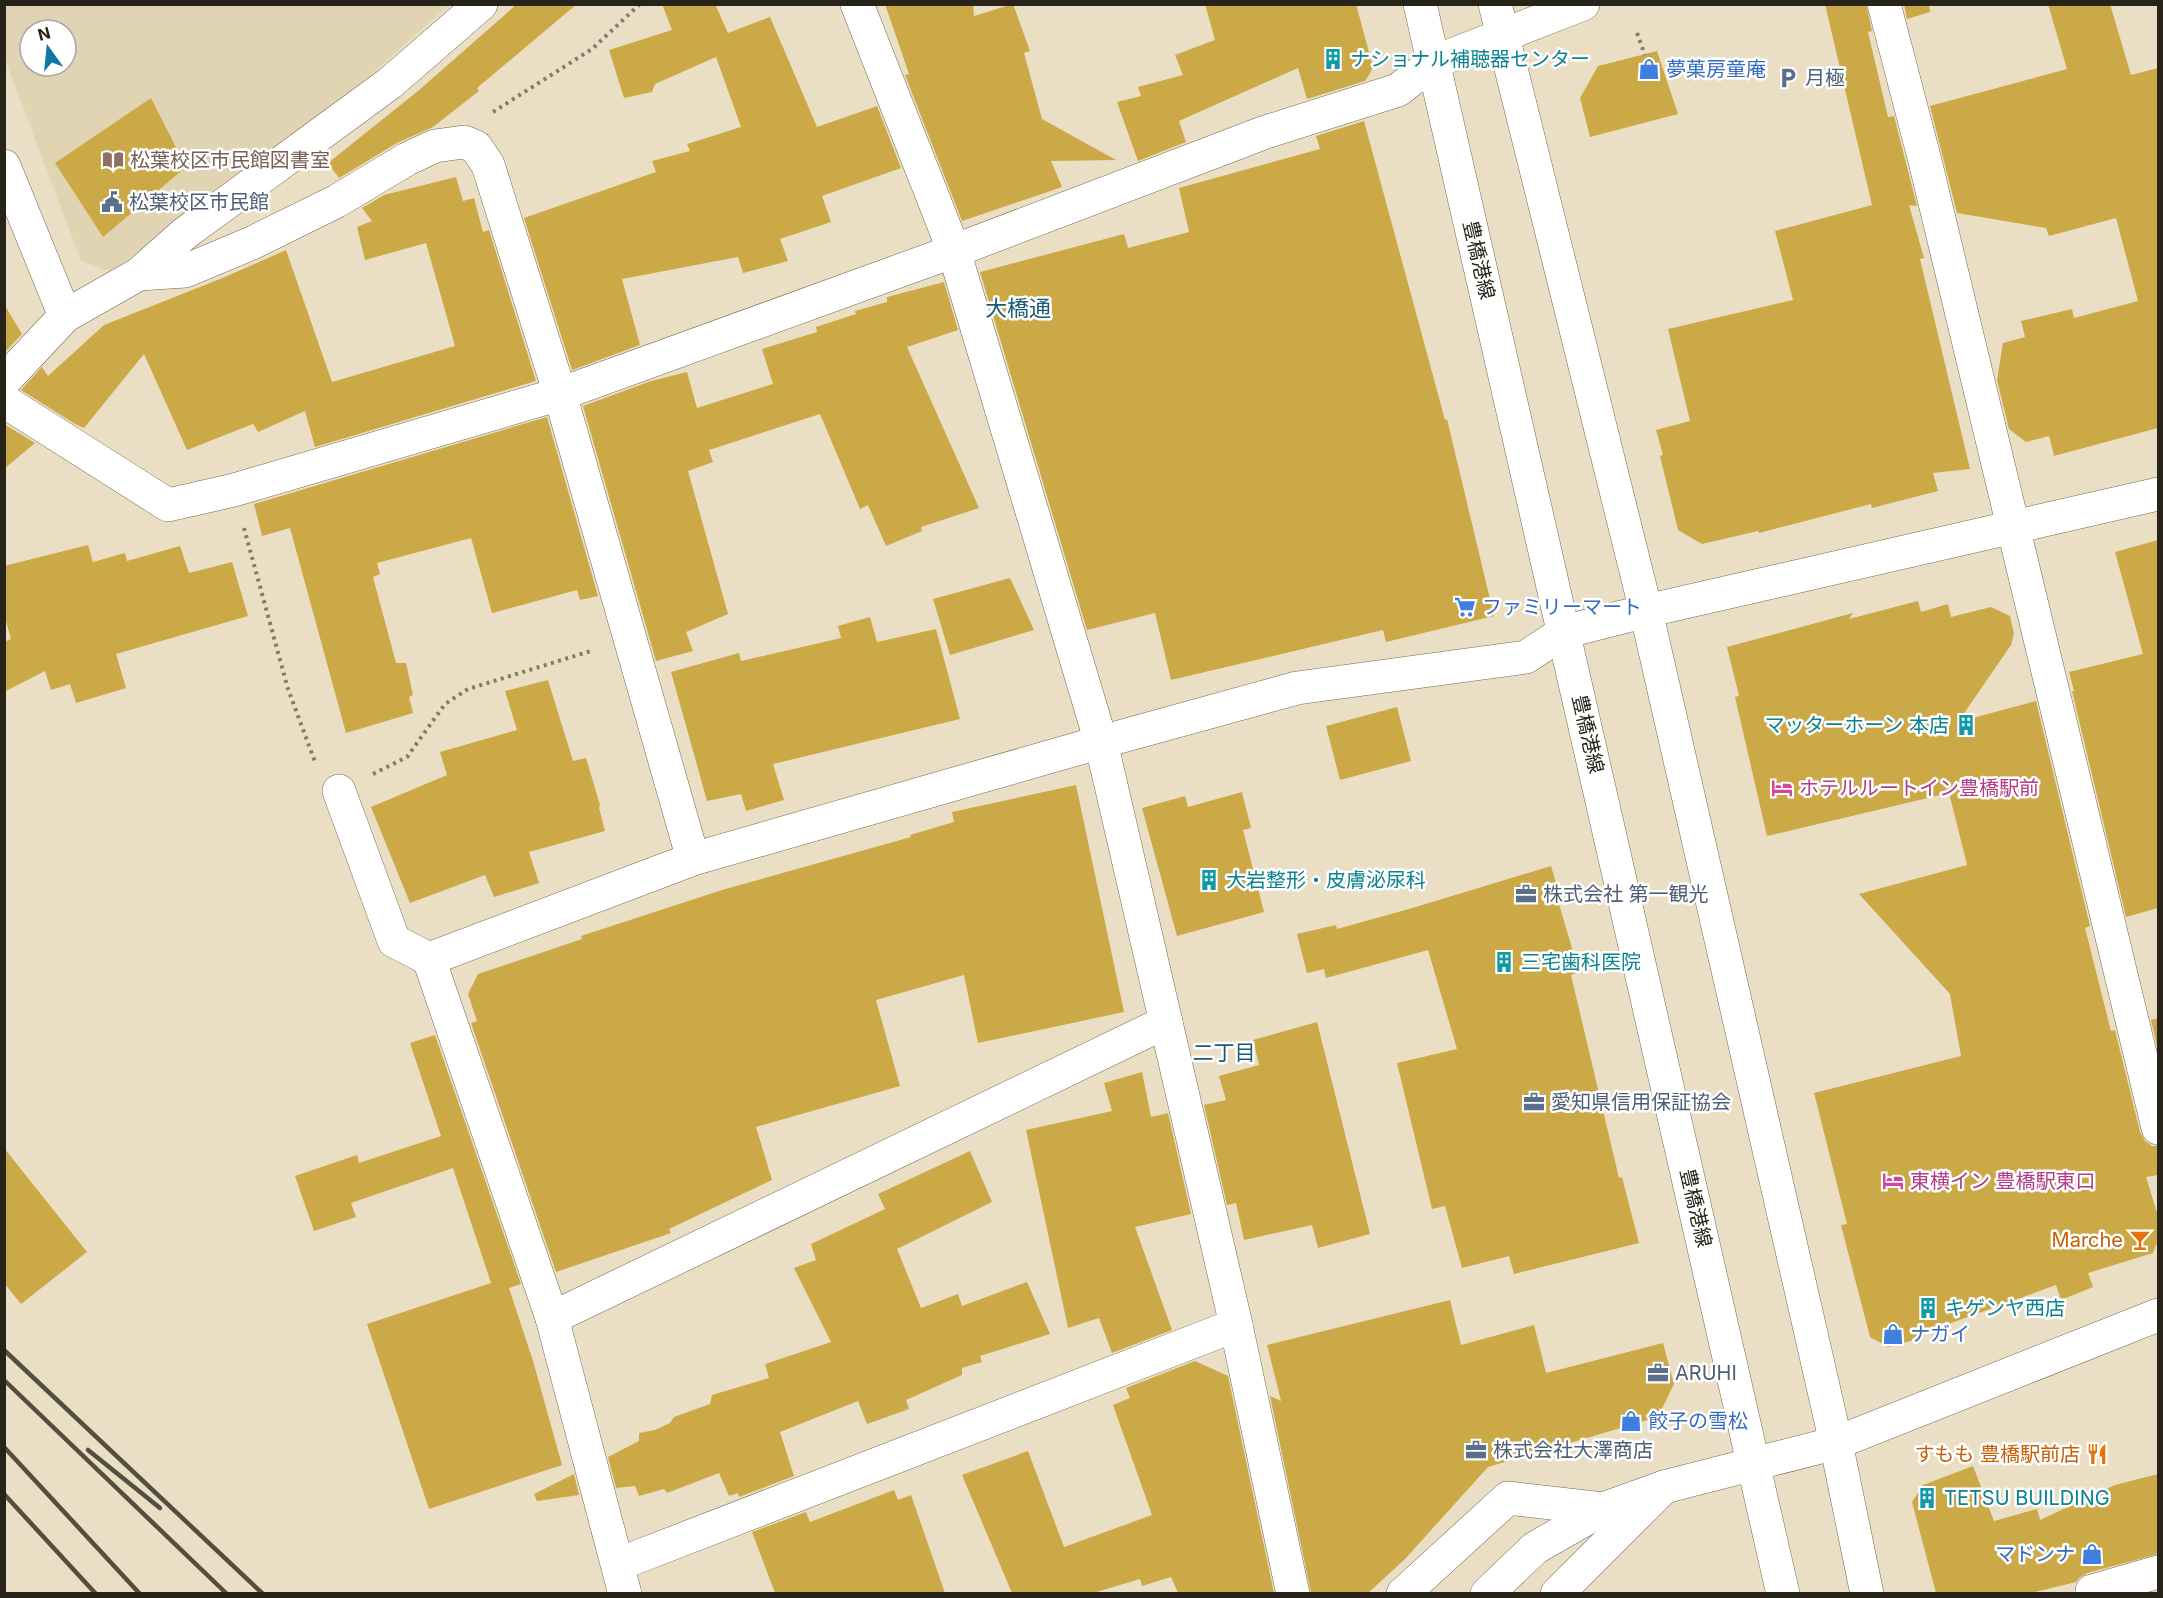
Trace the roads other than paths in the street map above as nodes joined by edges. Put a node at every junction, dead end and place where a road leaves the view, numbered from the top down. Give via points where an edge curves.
1 (481, 4) edge
2 (857, 4) edge
3 (1420, 4) edge
4 (1583, 4) edge
5 (1884, 4) edge
6 (1499, 20) edge
7 (1434, 62) junction
8 (4, 166) edge
9 (954, 251) junction
10 (138, 274) junction
11 (65, 316) junction
12 (4, 381) edge
13 (560, 394) junction
14 (4, 401) edge
15 (2158, 494) edge
16 (2013, 527) junction
17 (1646, 611) junction
18 (1564, 632) junction
19 (1101, 742) junction
20 (339, 791) road end
21 (693, 859) junction
22 (429, 959) junction
23 (1166, 1022) junction
24 (2158, 1128) edge
25 (2158, 1315) edge
26 (552, 1318) junction
27 (1236, 1324) junction
28 (1836, 1443) junction
29 (1755, 1464) junction
30 (1664, 1487) junction
31 (1603, 1509) junction
32 (2158, 1572) edge
33 (622, 1579) edge
34 (1293, 1593) edge
35 (1403, 1593) edge
36 (1487, 1593) edge
37 (1557, 1593) edge
38 (1784, 1593) edge
39 (1868, 1593) edge
40 (2093, 1593) edge

1 - 10 street via 390,83 184,234
2 - 9 street
3 - 7 street, 豊橋港線
4 - 6 street
5 - 16 street
6 - 7 street
6 - 17 street
7 - 9 street via 1398,90 1263,133
7 - 18 street, 豊橋港線
8 - 11 street
9 - 13 street
9 - 19 street
10 - 11 street
10 - 13 street via 185,271 338,201 435,146 464,142 476,147 488,165
11 - 12 street
13 - 14 street via 234,490 168,505
13 - 21 street
15 - 16 street
16 - 17 street
16 - 24 street
17 - 18 street
17 - 28 street
18 - 19 street via 1526,657 1298,688
18 - 29 street, 豊橋港線
19 - 21 street
19 - 23 street
20 - 22 street via 394,941
21 - 22 street
22 - 26 street
23 - 26 street
23 - 27 street
25 - 28 street
26 - 33 street
27 - 33 street
27 - 34 street
28 - 29 street
28 - 39 street
29 - 30 street
29 - 38 street, 豊橋港線
30 - 31 street
30 - 37 street
31 - 35 street via 1508,1498
31 - 36 street via 1535,1548
32 - 40 street

